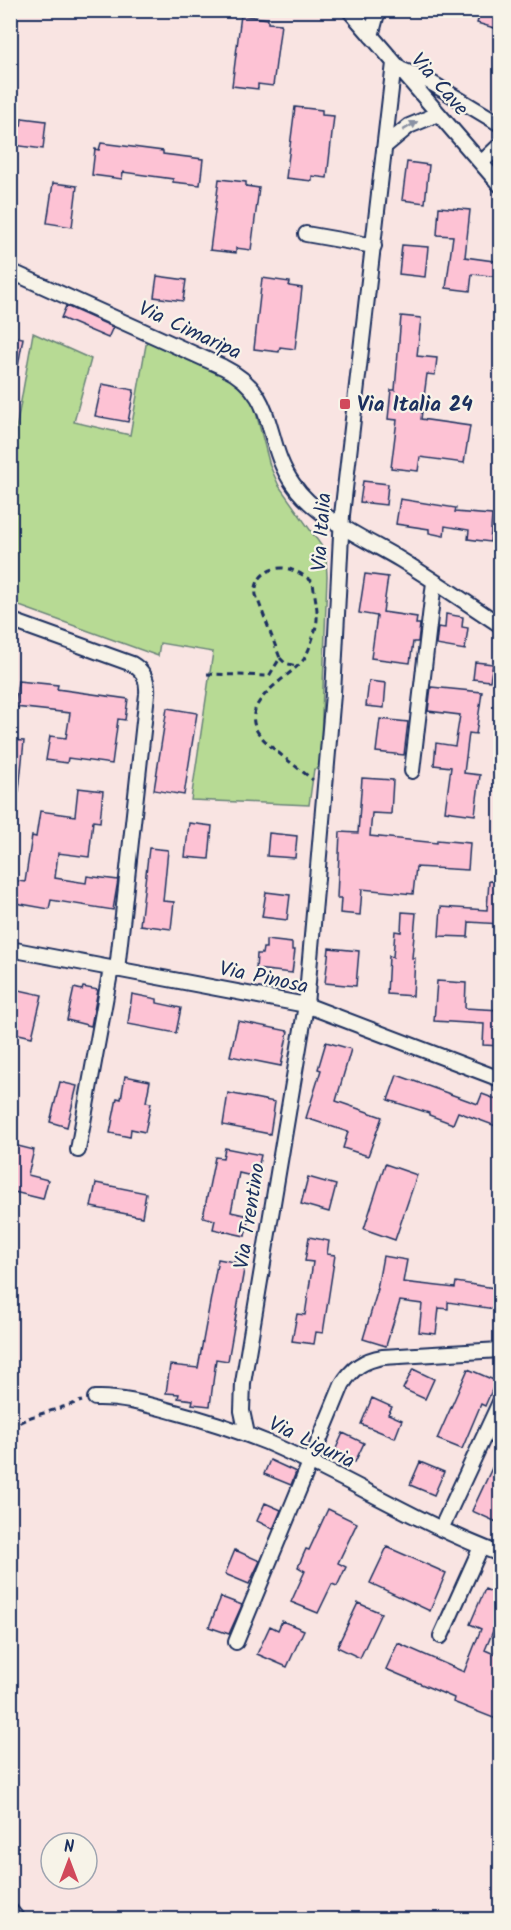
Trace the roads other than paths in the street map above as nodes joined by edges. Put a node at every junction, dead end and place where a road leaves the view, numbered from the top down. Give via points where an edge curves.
1 (349, 10) edge
2 (378, 10) edge
3 (371, 36) junction
4 (396, 66) junction
5 (438, 114) junction
6 (501, 124) edge
7 (385, 146) junction
8 (501, 146) edge
9 (481, 163) junction
10 (501, 185) edge
11 (306, 234) dead end
12 (374, 246) junction
13 (10, 271) edge
14 (342, 525) junction
15 (434, 582) junction
16 (10, 620) edge
17 (501, 625) edge
18 (412, 771) dead end
19 (10, 949) edge
20 (114, 969) junction
21 (306, 1005) junction
22 (501, 1079) edge
23 (78, 1150) dead end
24 (501, 1350) edge
25 (94, 1398) road end
26 (501, 1402) edge
27 (247, 1434) junction
28 (310, 1464) junction
29 (441, 1529) junction
30 (481, 1547) junction
31 (501, 1554) edge
32 (441, 1636) dead end
33 (236, 1642) dead end
34 (10, 1910) edge
35 (18, 1920) edge

1 - 3 street, Via Cave
2 - 3 street
3 - 4 street, Via Cave
4 - 5 street, Via Cave
4 - 6 street
4 - 7 street, Via Italia
7 -> 5 street via 409,126
5 - 9 street, Via Cave
7 - 12 street, Via Italia
8 - 9 street
9 - 10 street, Via Cave
11 - 12 street
12 - 14 street, Via Italia
13 - 14 street, Via Cimaripa via 222,367 248,383 263,406 278,456 291,481 314,507
14 - 15 street, Via Cimaripa
14 - 21 street, Via Italia via 333,694
15 - 17 street, Via Cimaripa
15 - 18 street
16 - 20 street via 132,664 147,682 137,805
19 - 20 street, Via Pinosa
20 - 21 street, Via Pinosa
20 - 23 street
21 - 22 street, Via Pinosa
21 - 27 street, Via Trentino via 243,1383
24 - 28 street via 383,1357 358,1365 342,1385
25 - 27 street, Via Liguria via 144,1403
26 - 29 street
27 - 28 street, Via Liguria
28 - 29 street, Via Liguria
28 - 33 street
29 - 30 street, Via Liguria
30 - 31 street, Via Liguria
30 - 32 street
34 - 35 street

